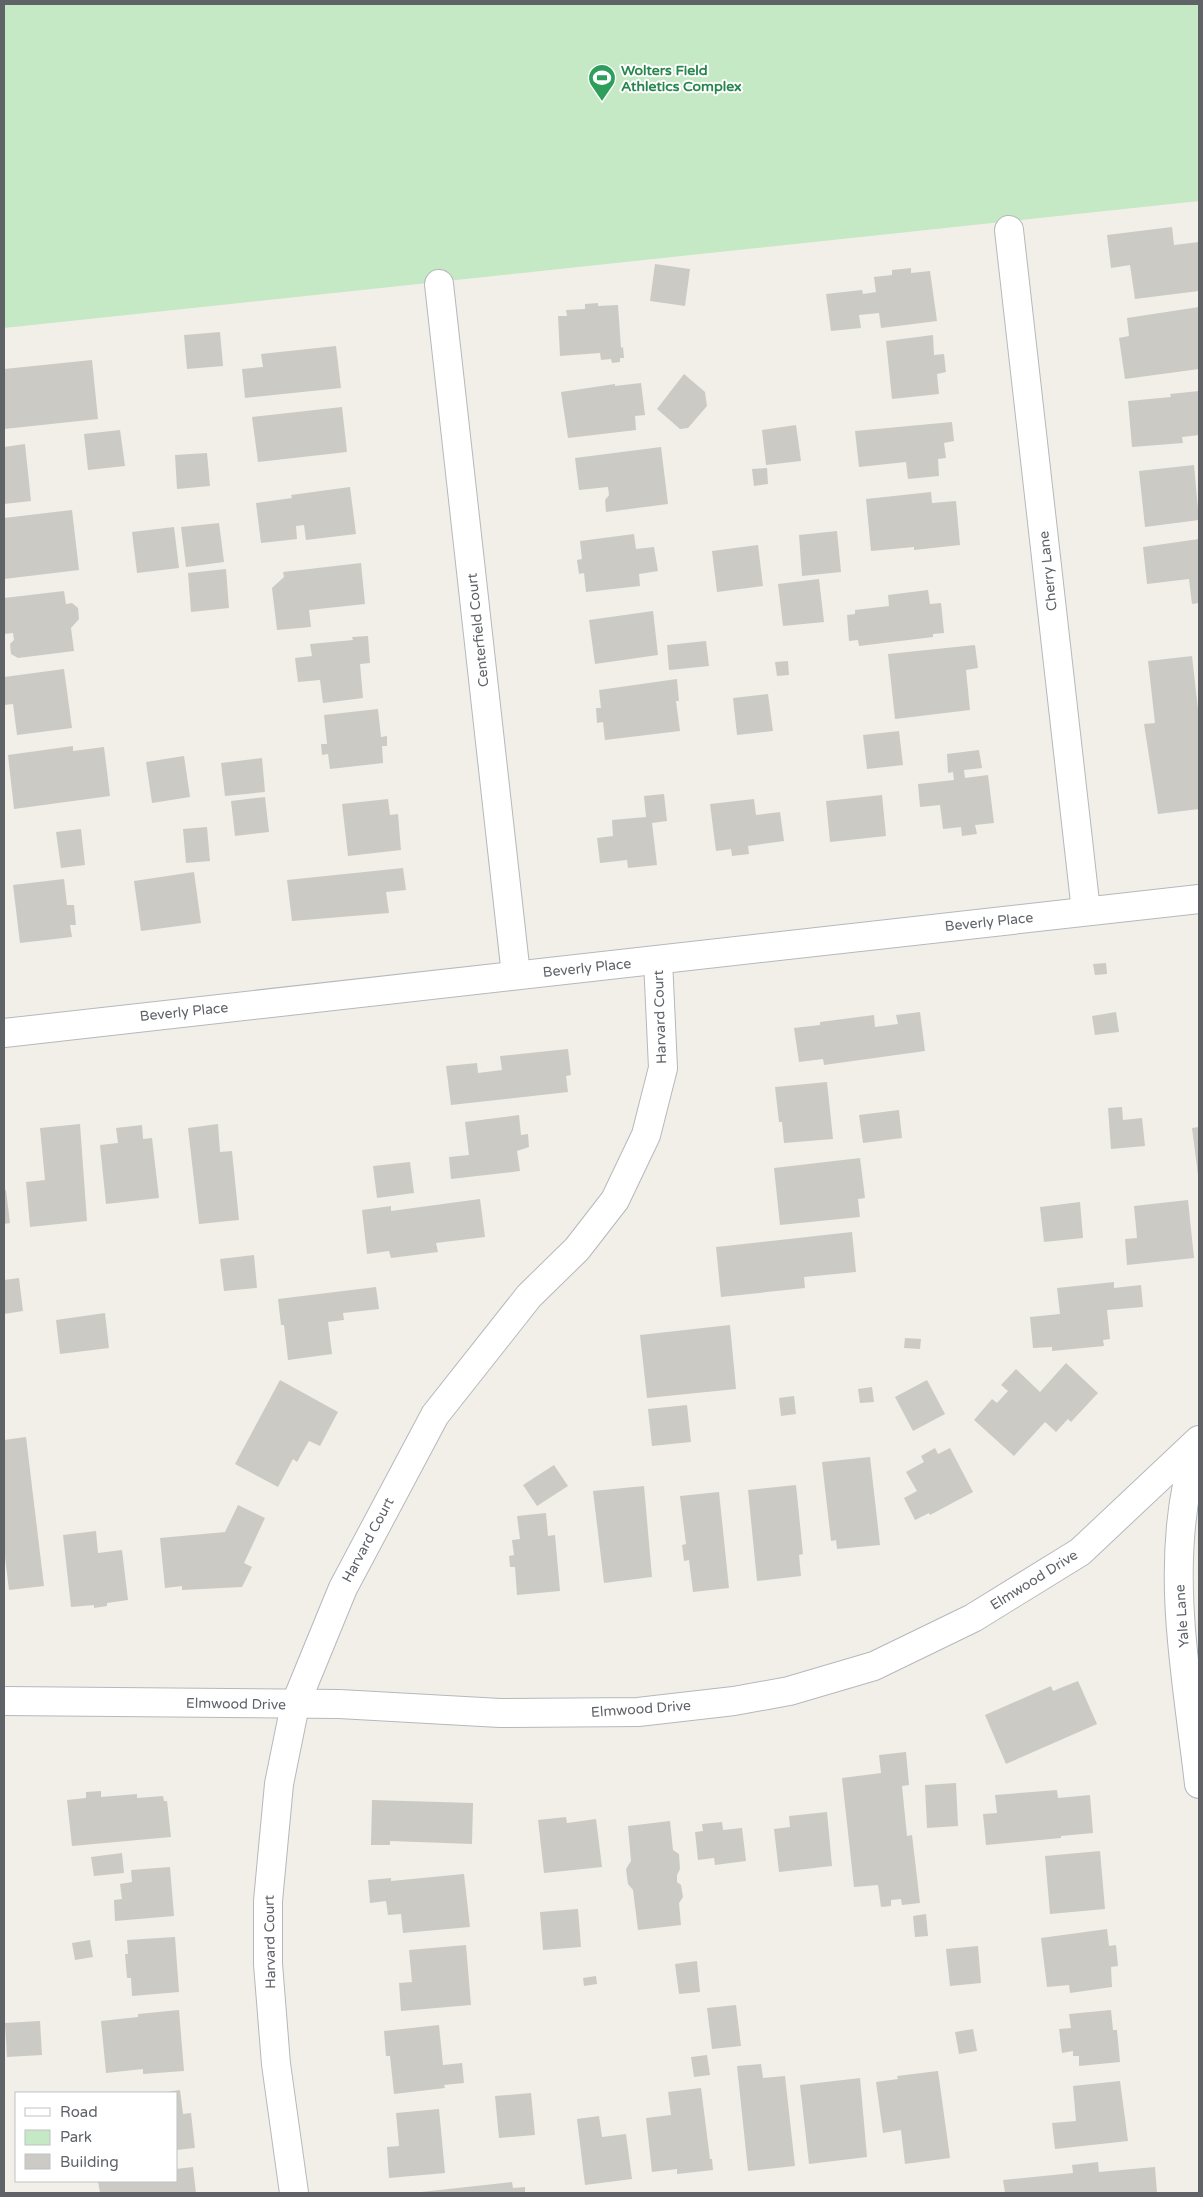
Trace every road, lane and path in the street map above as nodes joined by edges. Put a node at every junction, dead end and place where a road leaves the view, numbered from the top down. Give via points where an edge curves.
1 (1009, 230) dead end
2 (439, 284) dead end
3 (1199, 899) edge
4 (1086, 911) junction
5 (658, 960) junction
6 (516, 975) junction
7 (4, 1033) edge
8 (1199, 1440) edge
9 (1199, 1449) edge
10 (4, 1701) edge
11 (295, 1705) junction
12 (1199, 1784) edge
13 (294, 2193) edge

1 - 4 street, Cherry Lane
2 - 6 street, Centerfield Court
3 - 4 street, Beverly Place
4 - 5 street, Beverly Place
5 - 6 street, Beverly Place
5 - 11 street, Harvard Court via 663,1068 646,1135 615,1200 577,1249 529,1296 435,1416 343,1588
6 - 7 street, Beverly Place
8 - 11 street, Elmwood Drive via 1080,1552 973,1618 874,1666 790,1691 638,1712 500,1713 338,1704
9 - 12 street, Yale Lane via 1187,1483 1180,1525 1178,1596
10 - 11 street, Elmwood Drive
11 - 13 street, Harvard Court via 278,1784 268,1901 268,1964 276,2064

